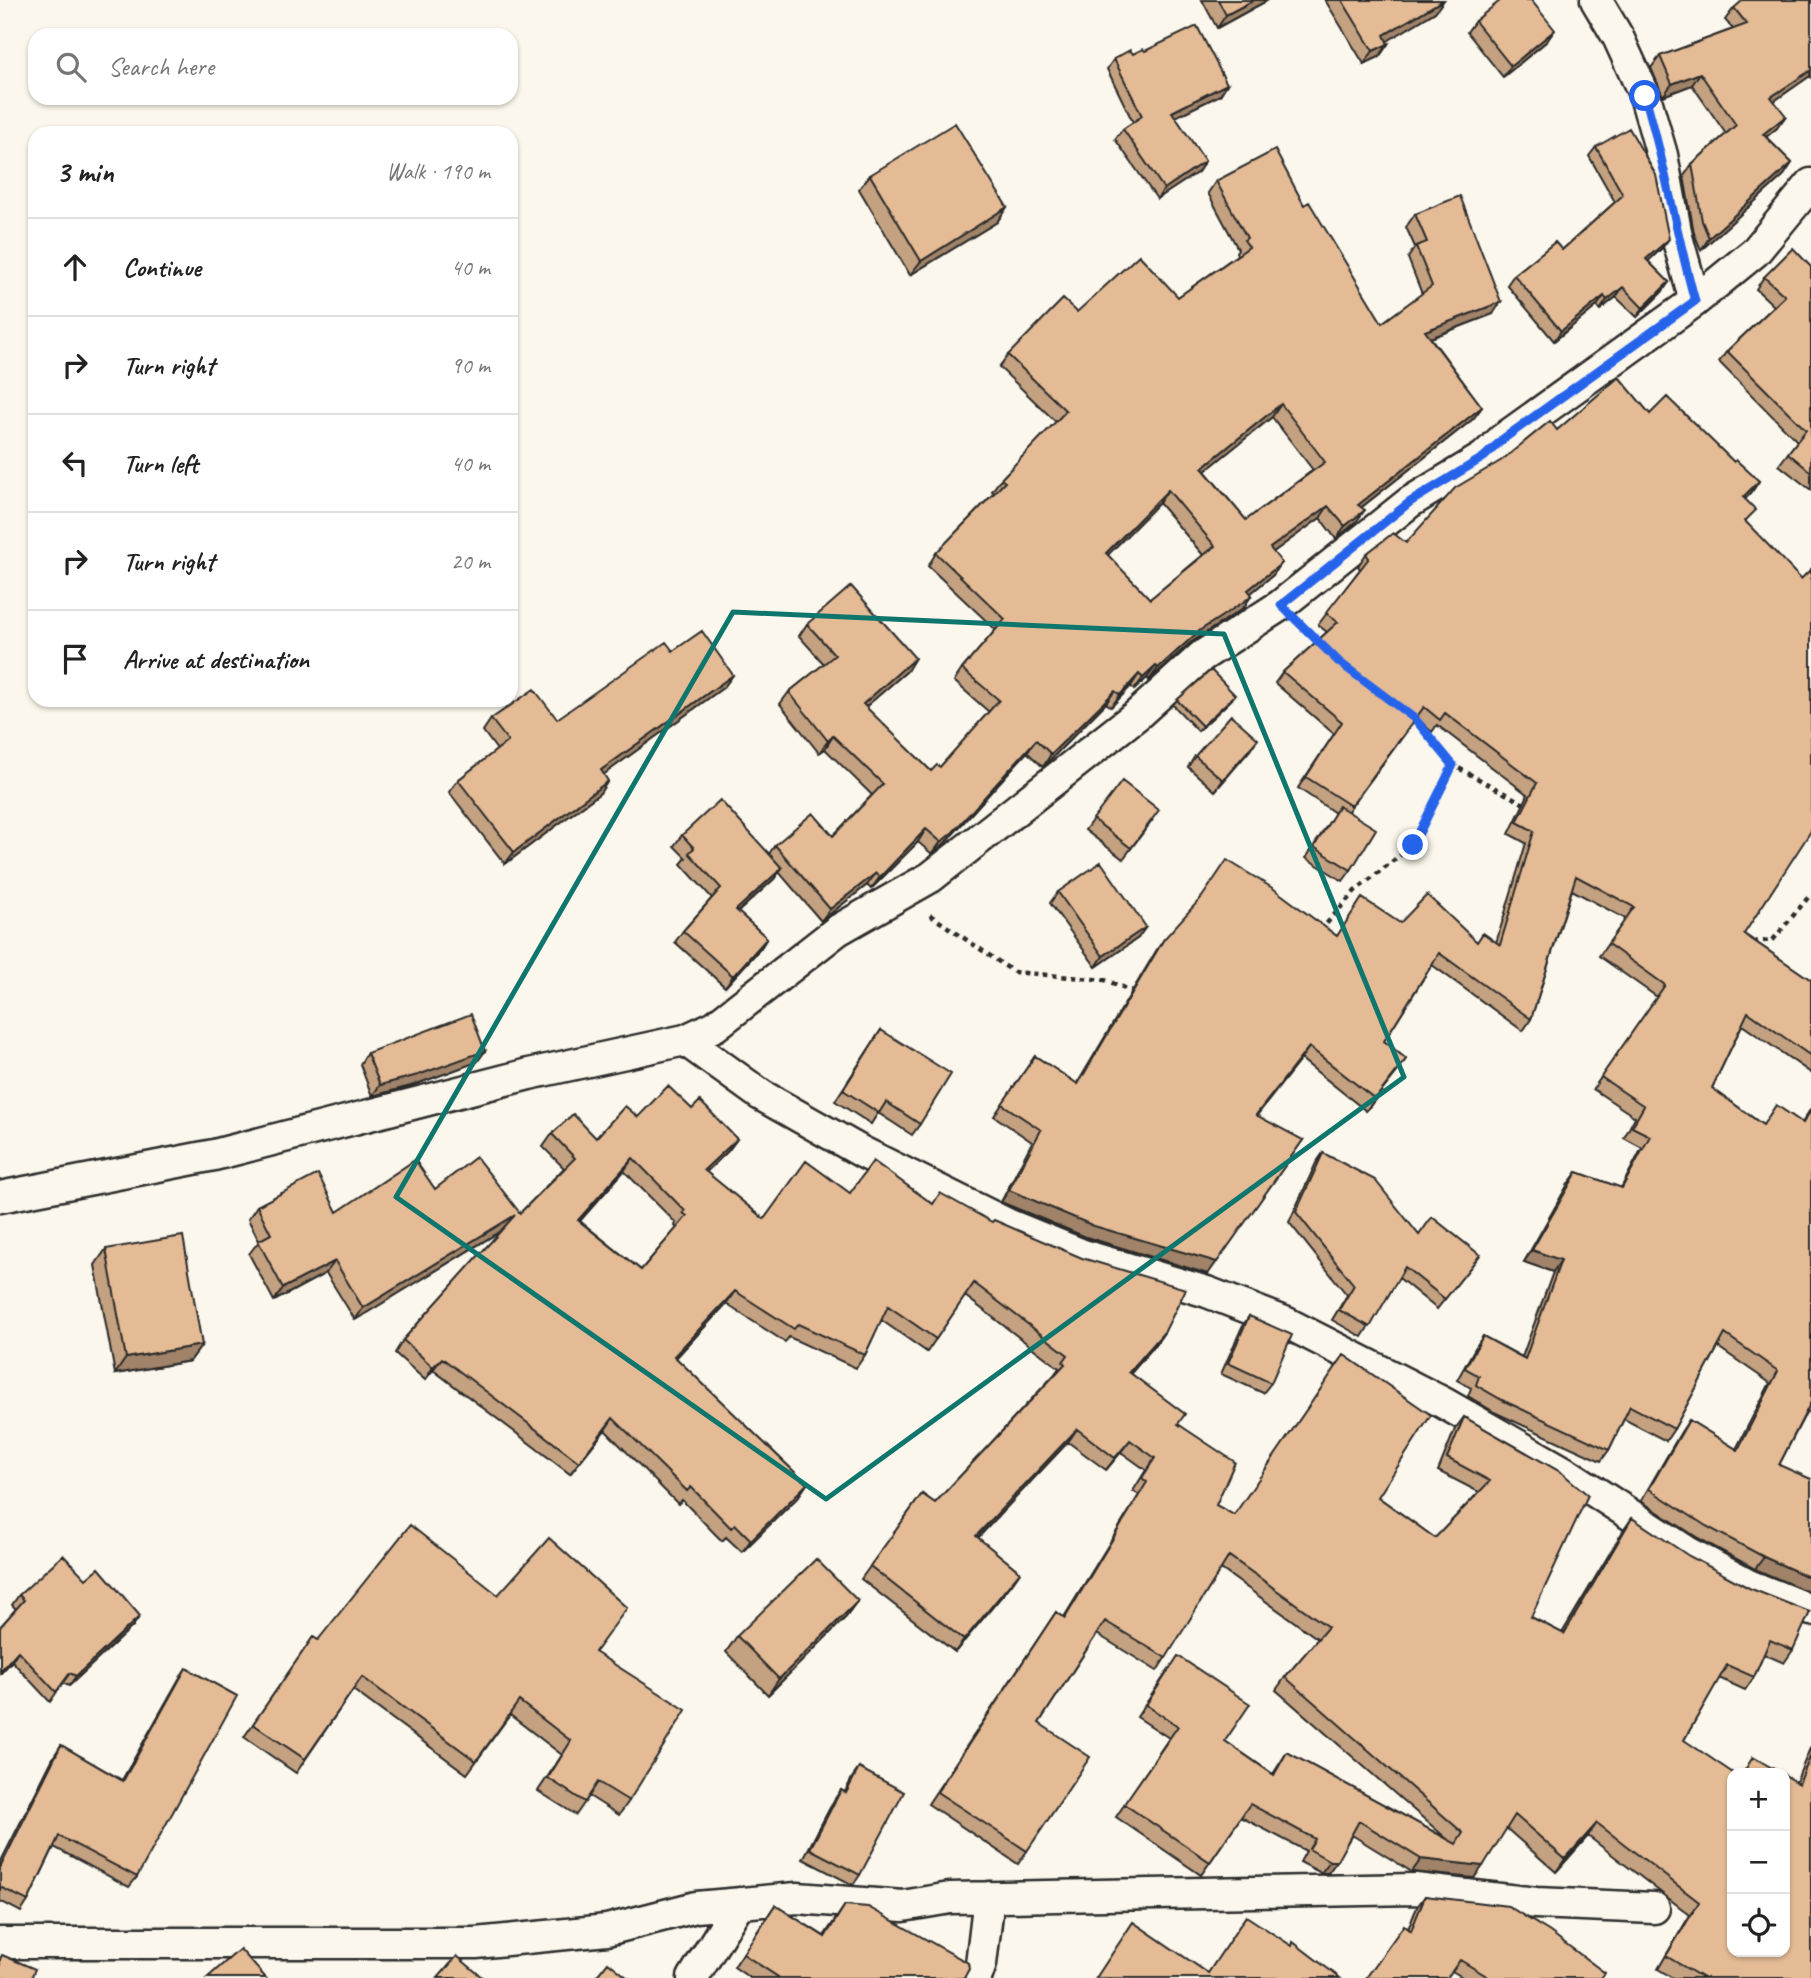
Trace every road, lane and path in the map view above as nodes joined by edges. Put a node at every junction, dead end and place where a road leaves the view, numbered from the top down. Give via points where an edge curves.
1 (1596, 0) edge
2 (1811, 184) edge
3 (1695, 301) junction
4 (1281, 605) junction
5 (1329, 652) edge
6 (1405, 712) edge
7 (1453, 765) junction
8 (1539, 812) edge
9 (910, 891) junction
10 (1811, 894) edge
11 (1311, 941) edge
12 (1750, 943) edge
13 (1142, 995) edge
14 (685, 1040) junction
15 (0, 1197) edge
16 (1811, 1610) edge
17 (989, 1897) junction
18 (739, 1903) junction
19 (1654, 1908) dead end
20 (0, 1943) edge
21 (693, 1978) edge
22 (976, 1978) edge

1 - 3 street via 1645,96
2 - 3 street via 1755,252
3 - 4 street via 1484,457 1410,502
4 - 5 path
4 - 9 street via 1202,656 1138,715
6 - 7 path
7 - 8 path
7 - 11 path via 1413,845 1355,891
9 - 13 path via 936,921 1014,972 1105,980
9 - 14 street via 838,930 715,1026
10 - 12 path via 1773,940
14 - 15 street via 529,1074 214,1155
14 - 16 street via 761,1094 862,1152 1009,1225 1080,1254 1207,1292 1287,1323 1442,1402 1568,1474 1689,1553
17 - 18 street via 902,1906 797,1898
17 - 19 street via 1415,1889 1536,1903
17 - 22 street
18 - 20 street via 696,1907 607,1930 476,1943
18 - 21 street

